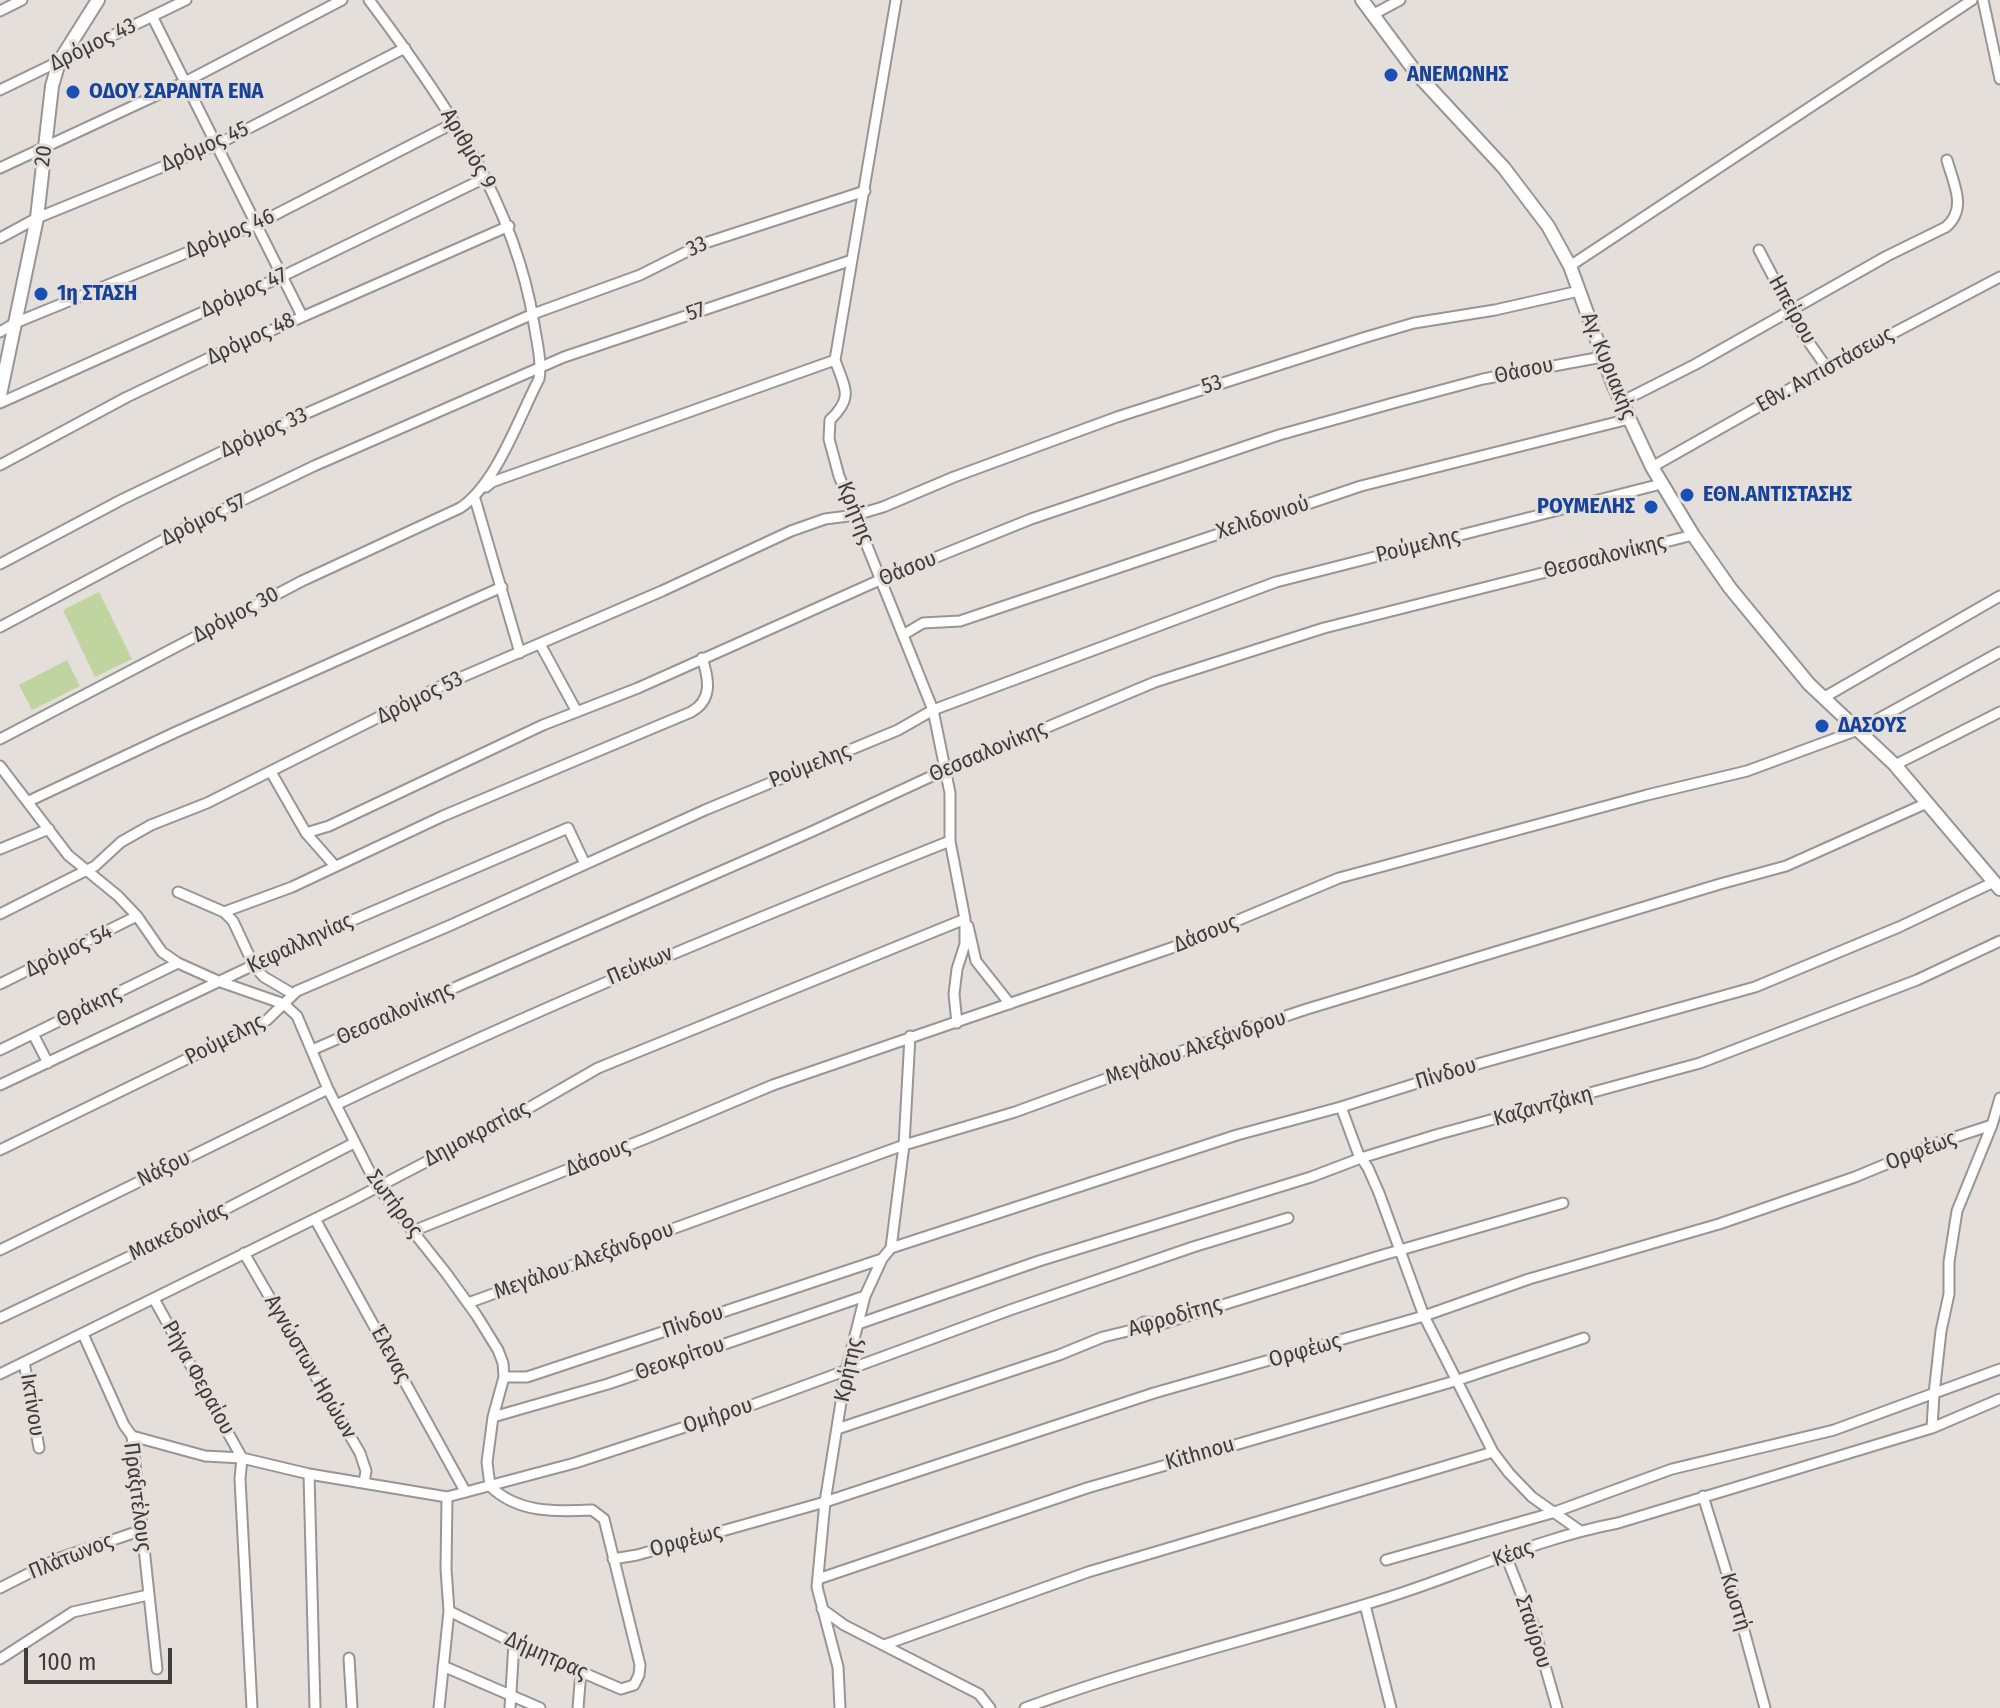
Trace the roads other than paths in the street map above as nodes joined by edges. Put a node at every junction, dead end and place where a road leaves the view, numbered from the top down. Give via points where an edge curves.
1 (22, 0) edge
2 (98, 0) edge
3 (186, 0) edge
4 (342, 0) edge
5 (369, 0) edge
6 (896, 0) edge
7 (1362, 0) edge
8 (1400, 0) edge
9 (1972, 0) edge
10 (1983, 0) edge
11 (0, 11) edge
12 (1372, 15) junction
13 (152, 16) junction
14 (405, 48) junction
15 (59, 62) junction
16 (2000, 79) edge
17 (185, 82) junction
18 (0, 90) edge
19 (454, 123) junction
20 (216, 145) junction
21 (44, 146) junction
22 (1947, 160) dead end
23 (0, 168) edge
24 (485, 178) junction
25 (865, 191) junction
26 (37, 218) junction
27 (257, 224) junction
28 (509, 226) junction
29 (0, 238) edge
30 (1759, 250) dead end
31 (852, 260) junction
32 (1570, 266) junction
33 (283, 276) junction
34 (2000, 277) edge
35 (1579, 291) junction
36 (1791, 311) junction
37 (533, 314) junction
38 (302, 316) junction
39 (15, 323) junction
40 (0, 332) edge
41 (1602, 357) junction
42 (835, 360) junction
43 (541, 367) junction
44 (1827, 368) junction
45 (0, 395) edge
46 (1621, 402) junction
47 (0, 403) edge
48 (1629, 419) junction
49 (413, 424) joint
50 (0, 465) edge
51 (1652, 467) junction
52 (1661, 484) junction
53 (477, 495) junction
54 (856, 515) junction
55 (1693, 535) junction
56 (0, 564) edge
57 (882, 579) junction
58 (502, 587) junction
59 (2000, 596) edge
60 (0, 627) edge
61 (903, 635) junction
62 (540, 644) junction
63 (2000, 652) edge
64 (520, 653) junction
65 (702, 658) junction
66 (1823, 698) junction
67 (933, 710) junction
68 (577, 712) junction
69 (2000, 712) edge
70 (1858, 730) junction
71 (0, 739) edge
72 (1895, 765) junction
73 (945, 770) junction
74 (2, 771) edge
75 (271, 772) junction
76 (29, 801) junction
77 (1927, 803) junction
78 (49, 829) junction
79 (306, 833) junction
80 (950, 841) junction
81 (0, 849) edge
82 (585, 864) junction
83 (335, 866) junction
84 (86, 871) junction
85 (1997, 886) edge
86 (178, 892) dead end
87 (224, 912) junction
88 (0, 914) edge
89 (137, 916) junction
90 (965, 919) junction
91 (2000, 941) edge
92 (178, 963) junction
93 (254, 966) junction
94 (218, 981) junction
95 (0, 984) edge
96 (293, 994) junction
97 (284, 1004) junction
98 (1010, 1004) junction
99 (957, 1023) junction
100 (33, 1034) junction
101 (910, 1036) junction
102 (0, 1050) edge
103 (312, 1050) junction
104 (48, 1063) junction
105 (0, 1085) edge
106 (328, 1089) junction
107 (2000, 1098) edge
108 (336, 1105) junction
109 (1341, 1107) junction
110 (1992, 1125) junction
111 (354, 1143) junction
112 (904, 1145) junction
113 (0, 1150) edge
114 (1361, 1158) junction
115 (377, 1186) junction
116 (1563, 1203) dead end
117 (1288, 1218) dead end
118 (315, 1219) junction
119 (413, 1231) junction
120 (891, 1248) junction
121 (0, 1250) edge
122 (1399, 1250) junction
123 (244, 1253) junction
124 (882, 1259) junction
125 (865, 1296) junction
126 (154, 1299) junction
127 (468, 1303) junction
128 (1424, 1316) junction
129 (0, 1318) edge
130 (858, 1324) junction
131 (83, 1334) junction
132 (1584, 1338) dead end
133 (24, 1362) junction
134 (2000, 1369) edge
135 (846, 1371) junction
136 (0, 1374) edge
137 (504, 1377) junction
138 (1455, 1381) junction
139 (1934, 1394) junction
140 (2000, 1399) edge
141 (493, 1417) junction
142 (1932, 1428) junction
143 (837, 1429) junction
144 (132, 1436) junction
145 (39, 1448) dead end
146 (1493, 1452) junction
147 (242, 1458) junction
148 (309, 1474) junction
149 (364, 1483) junction
150 (490, 1486) junction
151 (465, 1491) junction
152 (1703, 1496) junction
153 (447, 1497) junction
154 (825, 1502) junction
155 (1552, 1513) junction
156 (142, 1530) junction
157 (1579, 1530) junction
158 (1506, 1556) junction
159 (613, 1559) junction
160 (1386, 1560) dead end
161 (818, 1579) junction
162 (0, 1588) edge
163 (148, 1595) junction
164 (1365, 1605) junction
165 (821, 1609) junction
166 (449, 1611) junction
167 (514, 1643) junction
168 (884, 1645) junction
169 (349, 1658) dead end
170 (0, 1659) edge
171 (443, 1666) junction
172 (157, 1669) dead end
173 (581, 1671) junction
174 (510, 1695) junction
175 (1058, 1696) junction
176 (252, 1708) edge
177 (315, 1708) edge
178 (352, 1708) edge
179 (439, 1708) edge
180 (510, 1708) edge
181 (540, 1708) edge
182 (578, 1708) edge
183 (840, 1708) edge
184 (990, 1708) edge
185 (1025, 1708) edge
186 (1062, 1708) edge
187 (1391, 1708) edge
188 (1557, 1708) edge
189 (1765, 1708) edge

1 - 11 street
2 - 15 street, 20
3 - 13 street, Δρόμος 43
4 - 17 street
5 - 14 street, Αριθμός 9
6 - 25 street, Κρήτης
7 - 12 street, Αγ. Κυριακής
8 - 12 street
9 - 32 street
10 - 16 street
12 - 32 street, Αγ. Κυριακής via 1417,74 1504,168 1548,226
13 - 15 street, Δρόμος 43
13 - 17 street
14 - 19 street, Αριθμός 9
14 - 20 street, Δρόμος 45
15 - 18 street, Δρόμος 43
15 - 21 street, 20
17 - 20 street
17 - 21 street
19 - 24 street, Αριθμός 9
19 - 27 street, Δρόμος 46
20 - 26 street, Δρόμος 45
20 - 27 street
21 - 23 street
21 - 26 street, 20
22 - 36 street via 1959,204 1953,221
24 - 28 street, Αριθμός 9
24 - 33 street, Δρόμος 47
25 - 31 street, Κρήτης
25 - 37 street, 33 via 702,244 640,275
26 - 29 street, Δρόμος 45
26 - 39 street, 20
27 - 33 street
27 - 39 street, Δρόμος 46
28 - 37 street, Αριθμός 9
28 - 38 street, Δρόμος 48
30 - 36 street, Ηπείρου
31 - 42 street, Κρήτης
31 - 43 street, 57
32 - 35 street, Αγ. Κυριακής
33 - 38 street
33 - 47 street, Δρόμος 47
34 - 44 street, Εθν. Αντιστάσεως
35 - 41 street, Αγ. Κυριακής
35 - 54 street, 53 via 1363,338 1117,417
36 - 44 street, Ηπείρου
36 - 46 street
37 - 43 street, Αριθμός 9
37 - 56 street, Δρόμος 33 via 248,439
38 - 50 street, Δρόμος 48 via 127,397
39 - 40 street, Δρόμος 46
39 - 45 street, 20
41 - 46 street, Αγ. Κυριακής
41 - 57 street, Θάσου via 1483,379 1279,435 1031,519
42 - 53 street, Δρόμος 30 via 553,458 492,482
42 - 54 street, Κρήτης via 846,393 844,407 830,420 829,439
43 - 49 street, 57
43 - 53 street
44 - 51 street, Εθν. Αντιστάσεως
46 - 48 street, Αγ. Κυριακής
48 - 51 street, Αγ. Κυριακής
48 - 61 street, Χελιδονιού via 1361,486 960,621 923,623
49 - 60 street, Δρόμος 57 via 193,524
51 - 52 street, Αγ. Κυριακής
52 - 55 street, Αγ. Κυριακής
52 - 67 street, Ρούμελης via 1276,582
53 - 58 street
53 - 71 street, Δρόμος 30
54 - 57 street, Κρήτης
54 - 62 street, Δρόμος 53 via 791,531
55 - 66 street, Αγ. Κυριακής via 1790,664
55 - 73 street, Θεσσαλονίκης via 1324,628 1155,682
57 - 61 street, Κρήτης
57 - 65 street, Θάσου
58 - 64 street
58 - 76 street
59 - 66 street
61 - 67 street, Κρήτης
62 - 64 street, Δρόμος 53
62 - 68 street
63 - 70 street, Δάσους
64 - 75 street, Δρόμος 53 via 441,686
65 - 68 street, Θάσου
65 - 83 street via 708,687 700,707
66 - 70 street, Αγ. Κυριακής
67 - 73 street, Κρήτης
67 - 82 street, Ρούμελης via 898,730
68 - 79 street, Θάσου
69 - 72 street
70 - 72 street, Αγ. Κυριακής
70 - 98 street, Δάσους via 1747,771 1339,878 1174,947
72 - 77 street, Αγ. Κυριακής
73 - 80 street, Κρήτης
73 - 103 street, Θεσσαλονίκης
74 - 76 street
75 - 79 street
75 - 84 street, Δρόμος 53 via 151,825
76 - 78 street
77 - 85 street, Αγ. Κυριακής
77 - 112 street, Μεγάλου Αλεξάνδρου via 1769,872 1307,1009 1015,1112
78 - 81 street
78 - 84 street
79 - 83 street
80 - 90 street, Κρήτης
80 - 108 street, Πεύκων via 695,943
82 - 93 street, Κεφαλληνίας via 568,828
82 - 96 street, Ρούμελης
83 - 87 street
84 - 88 street, Δρόμος 53
84 - 89 street
85 - 109 street, Πίνδου via 1755,987
86 - 87 street
87 - 93 street
89 - 92 street via 162,952
89 - 95 street, Δρόμος 54
90 - 98 street via 976,961
90 - 99 street, Κρήτης via 954,994
90 - 115 street, Δημοκρατίας via 598,1068
91 - 114 street, Καζαντζάκη via 1903,986 1700,1063
92 - 94 street
92 - 100 street, Θράκης
93 - 94 street, Κεφαλληνίας
93 - 96 street
94 - 97 street
94 - 104 street, Κεφαλληνίας
96 - 97 street, Ρούμελης
97 - 103 street, Σωτήρος via 297,1016
97 - 113 street, Ρούμελης via 267,1020
98 - 99 street, Δάσους
99 - 101 street, Δάσους
100 - 102 street, Θράκης
100 - 104 street
101 - 112 street
101 - 119 street, Δάσους via 773,1085
103 - 106 street, Σωτήρος
104 - 105 street, Κεφαλληνίας
106 - 108 street, Σωτήρος
106 - 121 street, Νάξου
107 - 110 street
108 - 111 street, Σωτήρος
109 - 114 street
109 - 120 street, Πίνδου via 1237,1135
110 - 128 street, Ορφέως via 1783,1203
110 - 139 street via 1957,1211
111 - 115 street, Σωτήρος
111 - 129 street, Μακεδονίας
112 - 120 street
112 - 127 street, Μεγάλου Αλεξάνδρου
114 - 122 street
114 - 130 street, Καζαντζάκη
115 - 118 street, Δημοκρατίας
115 - 119 street, Σωτήρος
116 - 122 street, Αφροδίτης
117 - 135 street, Ομήρου via 1024,1305
118 - 123 street, Δημοκρατίας
118 - 151 street, Έλενας
119 - 127 street, Σωτήρος
120 - 124 street, Κρήτης
122 - 128 street
122 - 143 street, Αφροδίτης via 1165,1323 1144,1322
123 - 126 street, Δημοκρατίας
123 - 149 street, Αγνώστων Ηρώων via 365,1462
124 - 125 street, Κρήτης
124 - 137 street, Πίνδου via 527,1377
125 - 130 street, Κρήτης
125 - 141 street, Θεοκρίτου via 608,1384
126 - 131 street, Δημοκρατίας
126 - 147 street, Ρήγα Φεραίου
127 - 137 street, Σωτήρος via 498,1350
128 - 138 street
128 - 154 street, Ορφέως via 1154,1393
130 - 135 street, Κρήτης
131 - 133 street, Δημοκρατίας
131 - 144 street, Πραξιτέλους
132 - 138 street, Κithnou
133 - 136 street, Δημοκρατίας
133 - 145 street, Ικτίνου
134 - 139 street
135 - 143 street, Κρήτης
135 - 150 street, Ομήρου via 575,1463
137 - 141 street
138 - 146 street
138 - 161 street, Κithnou via 1087,1488
139 - 142 street
139 - 155 street via 1834,1430 1660,1473
140 - 142 street, Κέας
141 - 150 street via 487,1462
142 - 152 street, Κέας
143 - 154 street, Κρήτης
144 - 147 street, Ομήρου via 205,1456
144 - 156 street, Πραξιτέλους
146 - 155 street
146 - 168 street via 1088,1572
147 - 148 street, Ομήρου
147 - 176 street
148 - 149 street, Ομήρου
148 - 177 street
149 - 153 street, Ομήρου
150 - 151 street, Ομήρου
150 - 159 street via 510,1503 560,1512 592,1510 604,1519
151 - 153 street, Ομήρου
152 - 157 street, Κέας
152 - 189 street, Κωστή
153 - 166 street
154 - 159 street, Ορφέως
154 - 161 street, Κρήτης
155 - 157 street
155 - 160 street
156 - 162 street, Πλάτωνος via 57,1559
156 - 163 street, Πραξιτέλους
157 - 158 street, Κέας
158 - 164 street, Κέας
158 - 188 street, Σταύρου
159 - 173 street, Δήμητρας via 639,1675 634,1685 621,1689
161 - 165 street, Κρήτης
163 - 170 street via 73,1612
163 - 172 street, Πραξιτέλους
164 - 175 street, Κέας
164 - 187 street
165 - 168 street
165 - 183 street, Κρήτης via 838,1667
166 - 167 street, Δήμητρας
166 - 171 street
167 - 173 street, Δήμητρας
167 - 174 street
168 - 184 street via 979,1694
169 - 178 street
171 - 174 street
171 - 179 street
173 - 182 street
174 - 180 street
174 - 181 street
175 - 185 street, Κέας
175 - 186 street

